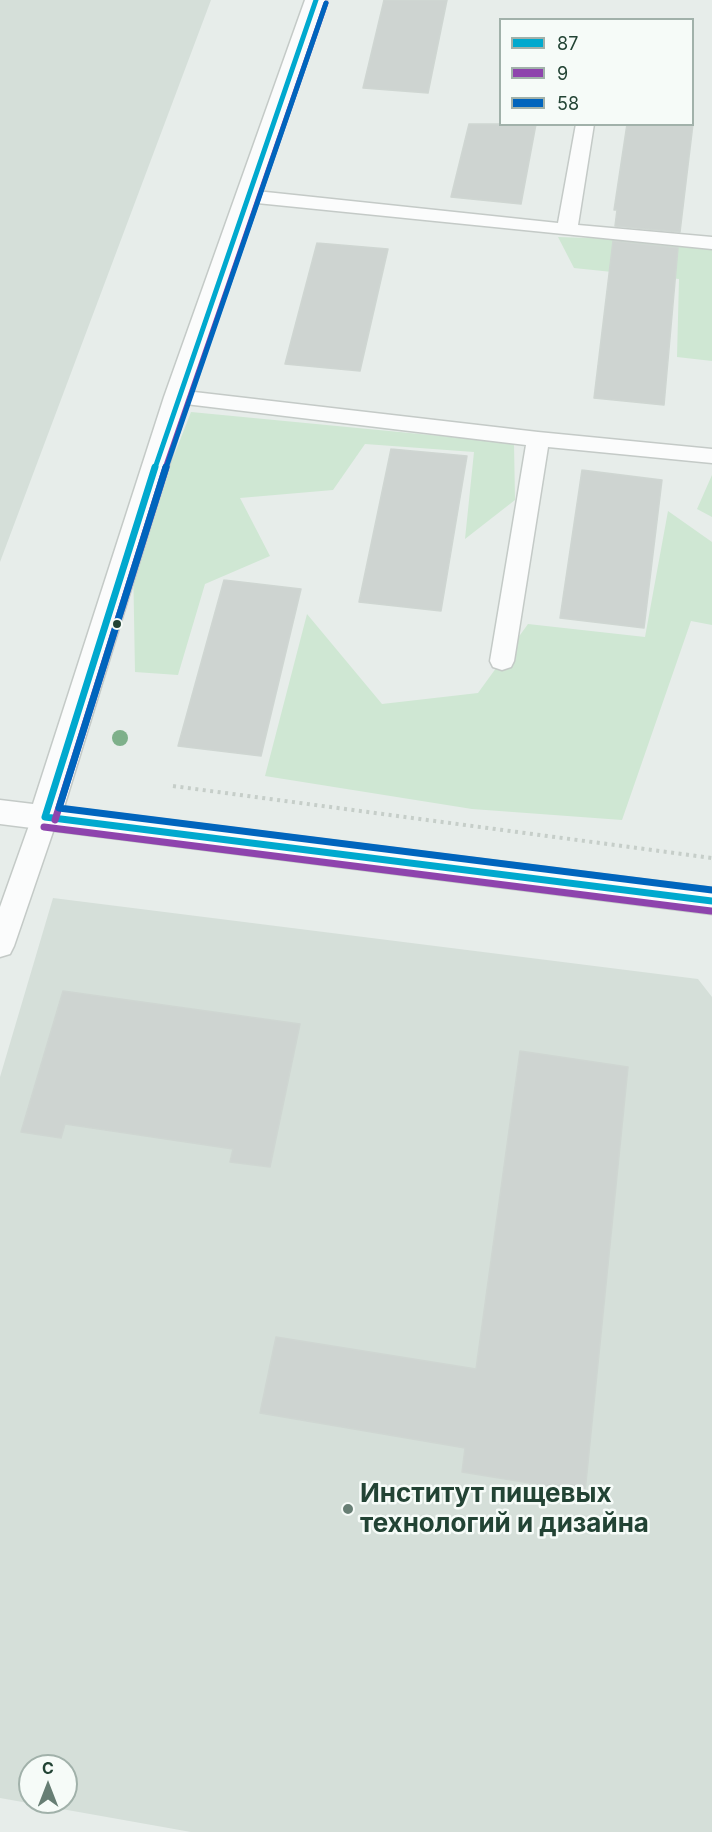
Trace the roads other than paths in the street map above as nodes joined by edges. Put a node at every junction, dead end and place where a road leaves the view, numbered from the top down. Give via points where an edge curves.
1 (316, 0) edge
2 (585, 126) edge
3 (247, 196) junction
4 (567, 230) junction
5 (712, 243) edge
6 (177, 397) junction
7 (538, 439) junction
8 (712, 456) edge
9 (502, 661) dead end
10 (0, 812) edge
11 (45, 817) junction
12 (712, 901) edge
13 (0, 946) edge

1 - 3 street
2 - 4 lane
3 - 4 lane
3 - 6 street
4 - 5 lane
6 - 7 lane
6 - 11 street
7 - 8 lane
7 - 9 lane
10 - 11 street
11 - 12 street
11 - 13 lane

